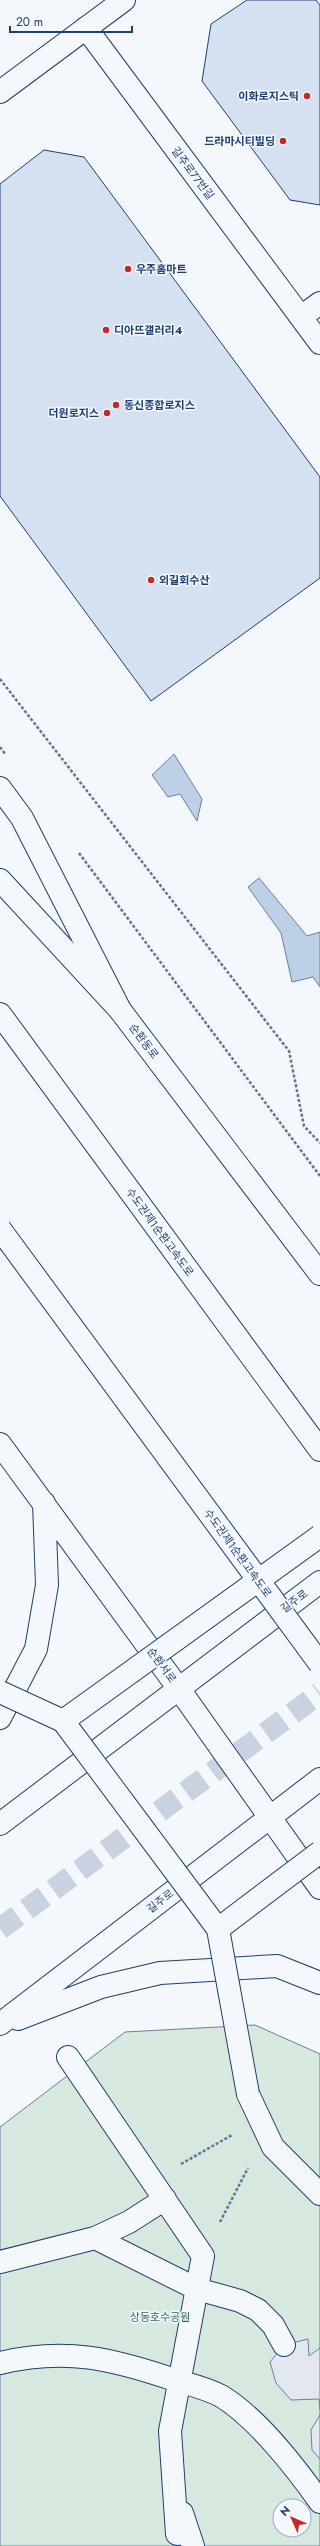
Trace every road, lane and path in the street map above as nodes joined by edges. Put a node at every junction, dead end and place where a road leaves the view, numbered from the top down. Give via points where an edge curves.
1 (124, 0) edge
2 (86, 28) junction
3 (0, 92) edge
4 (320, 303) edge
5 (301, 317) junction
6 (320, 343) edge
7 (0, 679) edge
8 (0, 747) edge
9 (10, 760) dead end
10 (0, 788) edge
11 (76, 850) dead end
12 (0, 880) edge
13 (120, 1010) junction
14 (0, 1014) edge
15 (320, 1143) edge
16 (320, 1176) edge
17 (0, 1229) edge
18 (297, 1244) junction
19 (320, 1258) edge
20 (320, 1274) edge
21 (0, 1444) edge
22 (320, 1450) edge
23 (44, 1503) junction
24 (320, 1536) edge
25 (320, 1582) edge
26 (320, 1664) edge
27 (179, 1688) junction
28 (0, 1692) edge
29 (0, 1718) edge
30 (63, 1721) junction
31 (320, 1778) edge
32 (271, 1816) junction
33 (0, 1824) edge
34 (320, 1852) edge
35 (320, 1888) edge
36 (218, 1929) junction
37 (320, 1983) edge
38 (0, 2025) edge
39 (68, 2057) dead end
40 (263, 2125) junction
41 (152, 2180) junction
42 (320, 2194) edge
43 (165, 2199) junction
44 (95, 2238) junction
45 (203, 2256) junction
46 (0, 2262) edge
47 (197, 2289) junction
48 (284, 2345) dead end
49 (0, 2363) edge
50 (178, 2381) junction
51 (320, 2502) edge
52 (185, 2540) edge

1 - 2 main road
2 - 3 main road
2 - 5 main road, 길주로77번길
4 - 5 main road
5 - 6 main road, 길주로77번길
7 - 15 path via 289,1051 304,1126
8 - 9 path
10 - 13 main road, 순환동로 via 22,818
11 - 16 path
12 - 13 main road
13 - 18 main road, 순환동로
14 - 22 main road, 수도권제1순환고속도로
17 - 26 main road, 수도권제1순환고속도로, bridge
18 - 19 main road
18 - 20 main road, 순환동로
21 - 23 main road, 순환서로
23 - 27 main road, 순환서로
23 - 29 main road via 47,1585 36,1649
24 - 30 main road, bridge
25 - 27 main road, 길주로
27 - 32 main road, 순환서로
27 - 33 main road, 길주로
28 - 30 main road, bridge
30 - 36 main road, bridge
31 - 32 main road, 길주로
32 - 35 main road, 순환서로
32 - 38 main road, 길주로
34 - 36 main road, bridge
36 - 40 main road, bridge via 248,2094
37 - 38 main road via 277,1966 160,1973 101,1987
39 - 41 main road
40 - 41 path
40 - 42 main road via 273,2147
40 - 45 path
41 - 43 main road
43 - 44 main road via 129,2222
43 - 45 main road
44 - 46 main road
44 - 47 main road
45 - 47 main road
47 - 48 main road via 240,2301 258,2310 273,2325
47 - 50 main road
49 - 50 main road via 18,2358 76,2354 124,2362
50 - 51 main road via 202,2387 222,2397 249,2420 283,2453
50 - 52 main road via 170,2431 172,2480

